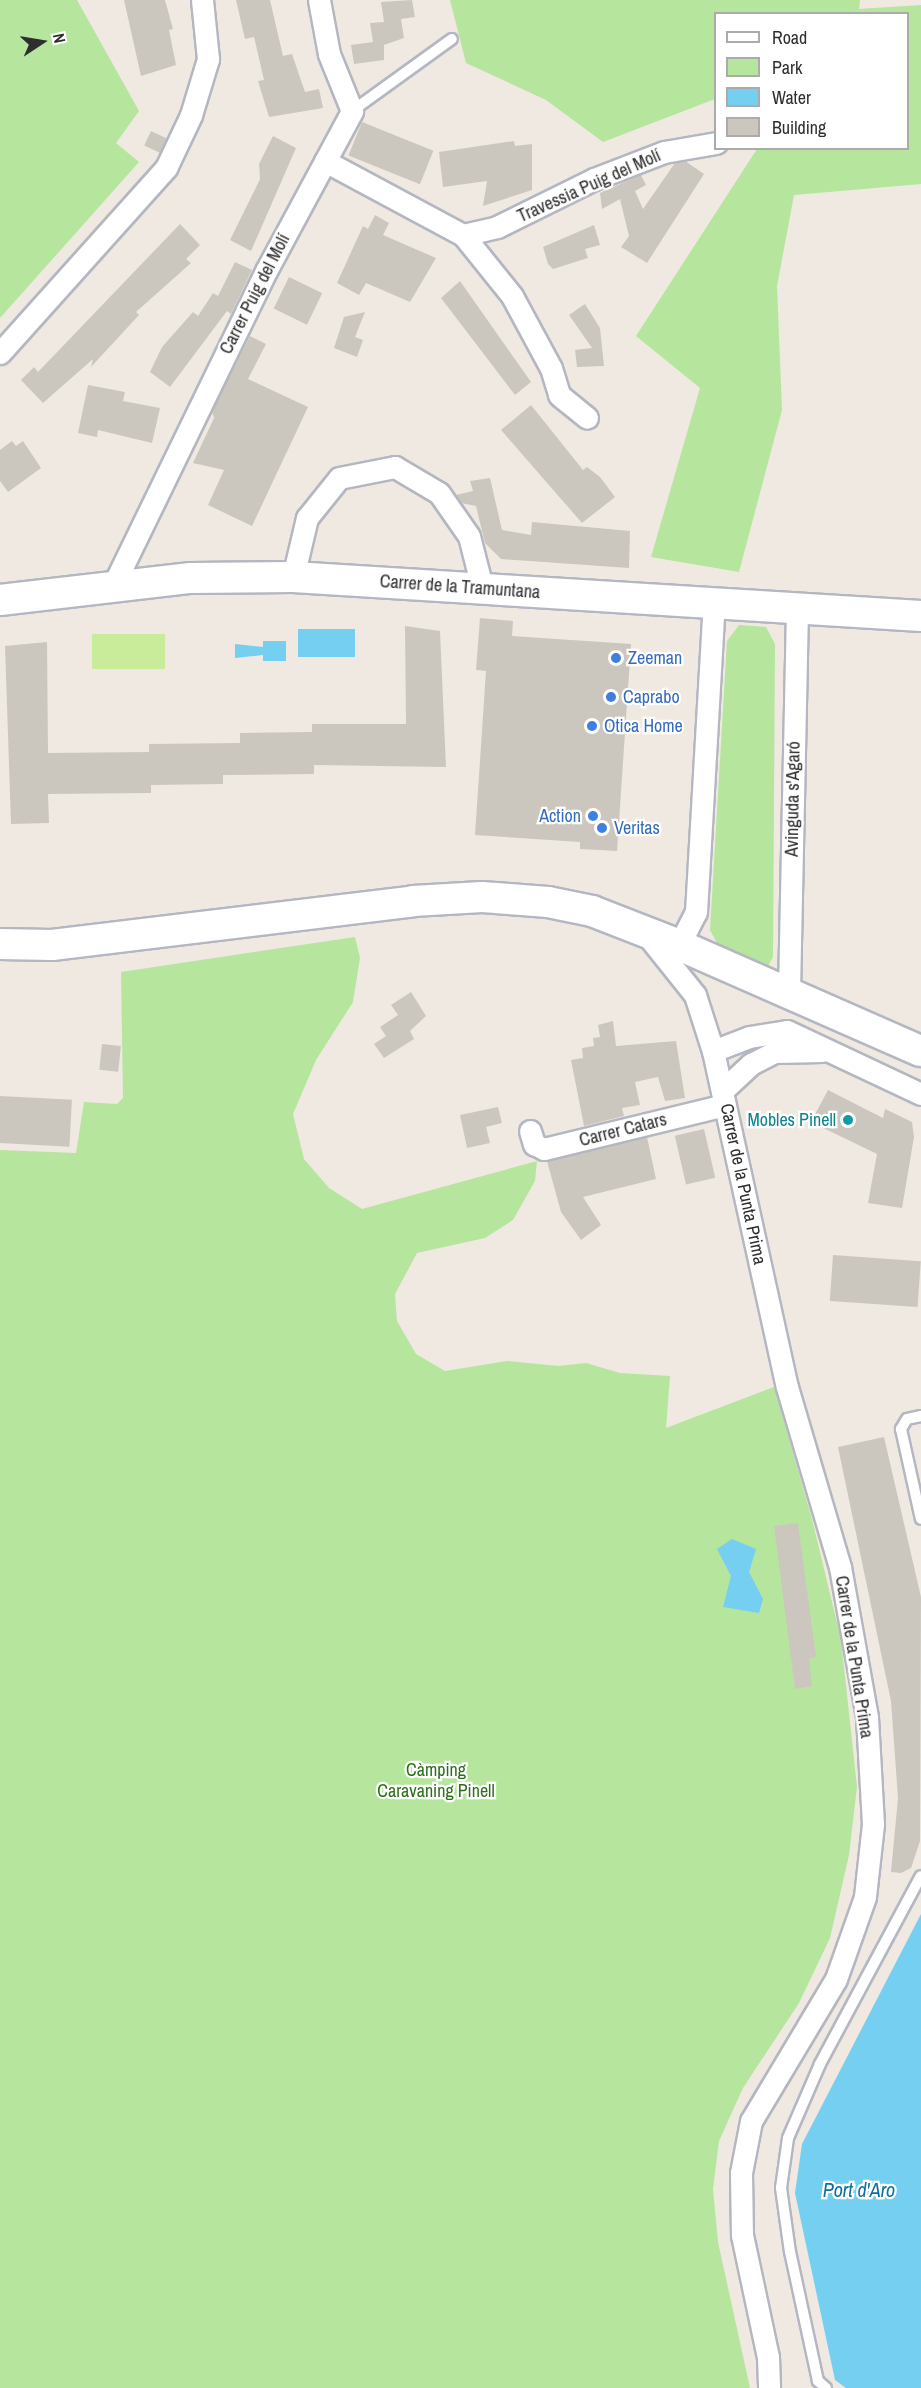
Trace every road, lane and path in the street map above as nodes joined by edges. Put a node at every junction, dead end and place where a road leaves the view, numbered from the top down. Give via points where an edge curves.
1 (202, 0) edge
2 (319, 0) edge
3 (452, 39) dead end
4 (352, 111) junction
5 (714, 143) edge
6 (325, 161) junction
7 (463, 235) junction
8 (0, 353) edge
9 (587, 418) dead end
10 (293, 577) junction
11 (114, 584) junction
12 (482, 587) junction
13 (0, 600) edge
14 (714, 604) junction
15 (797, 608) junction
16 (921, 616) edge
17 (642, 931) junction
18 (0, 944) edge
19 (679, 945) junction
20 (789, 991) junction
21 (856, 1021) junction
22 (713, 1051) junction
23 (921, 1051) edge
24 (840, 1054) junction
25 (921, 1094) edge
26 (724, 1098) junction
27 (530, 1131) dead end
28 (921, 1416) edge
29 (921, 1519) edge
30 (921, 1876) edge
31 (769, 2388) edge
32 (826, 2388) edge

1 - 8 street via 208,59 191,115 166,168
2 - 4 street via 329,54
3 - 4 lane
4 - 6 street, Carrer Puig del Molí
5 - 7 street, Travessia Puig del Molí via 664,152 594,179 497,227
6 - 7 street
6 - 11 street, Carrer Puig del Molí via 138,526
7 - 9 street via 512,296 551,368 559,395
10 - 11 main road, Carrer de la Tramuntana
10 - 12 main road, Carrer de la Tramuntana
10 - 12 street via 307,518 339,478 395,467 439,493 469,536
11 - 13 main road, Carrer de la Tramuntana
12 - 14 main road, Carrer de la Tramuntana
14 - 15 main road, Carrer de la Tramuntana
14 - 19 street via 696,912
15 - 16 main road, Carrer de la Tramuntana
15 - 20 street, Avinguda s'Agaró
17 - 18 main road via 592,911 548,902 482,897 413,901 52,945
17 - 19 main road
17 - 22 street, Carrer de la Punta Prima via 695,995
19 - 20 main road
20 - 21 main road
21 - 23 main road
21 - 24 street
22 - 24 street via 749,1037 787,1031
22 - 26 street, Carrer de la Punta Prima
24 - 25 street
24 - 26 street via 807,1048 775,1052 750,1064
26 - 27 street, Carrer Catars via 544,1149 534,1144
26 - 31 street, Carrer de la Punta Prima via 787,1387 840,1567 867,1716 873,1824 865,1897 836,1979 751,2121 741,2173 742,2235 768,2357
28 - 29 lane via 907,1419 901,1429
30 - 32 lane via 820,2064 788,2138 781,2188 789,2241 818,2380

